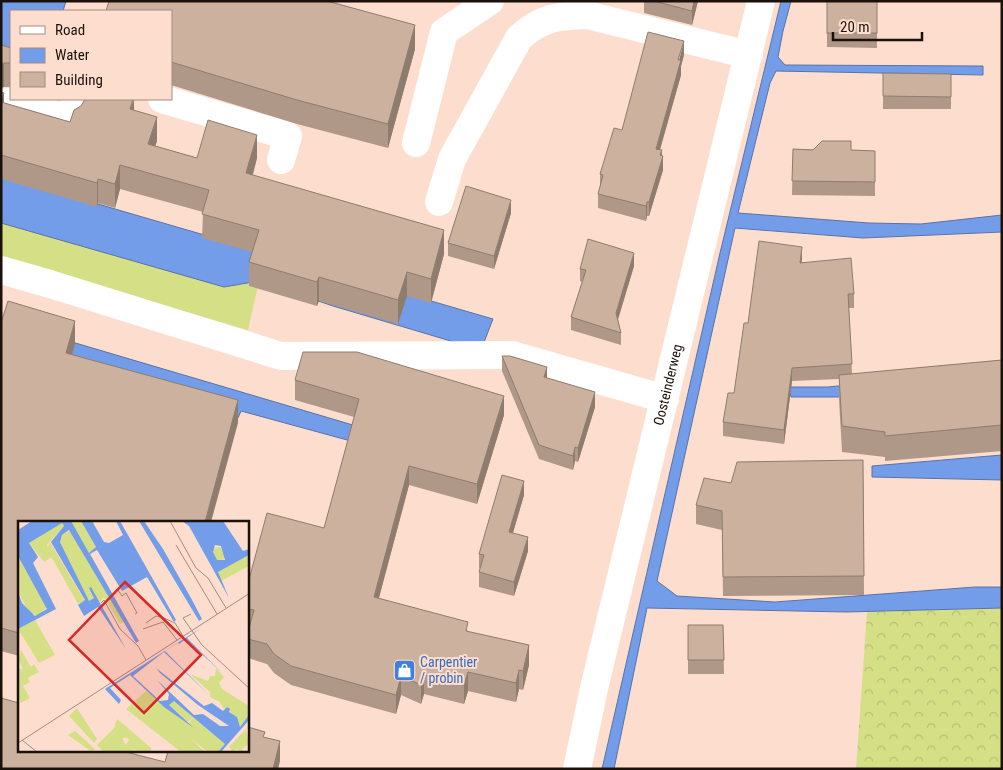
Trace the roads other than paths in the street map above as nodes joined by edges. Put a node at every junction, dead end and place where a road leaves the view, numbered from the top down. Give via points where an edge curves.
1 (490, 1) edge
2 (761, 1) edge
3 (749, 55) junction
4 (76, 100) edge
5 (165, 100) edge
6 (8, 102) edge
7 (416, 143) dead end
8 (282, 160) dead end
9 (438, 202) dead end
10 (1, 270) edge
11 (665, 399) junction
12 (577, 769) edge

1 - 7 street via 444,32
2 - 3 street, Oosteinderweg
3 - 9 street via 587,15 548,19 532,26 519,38 452,159
3 - 11 street, Oosteinderweg
4 - 6 street via 70,119
5 - 8 street via 288,136
10 - 11 street via 281,356 512,355
11 - 12 street, Oosteinderweg

